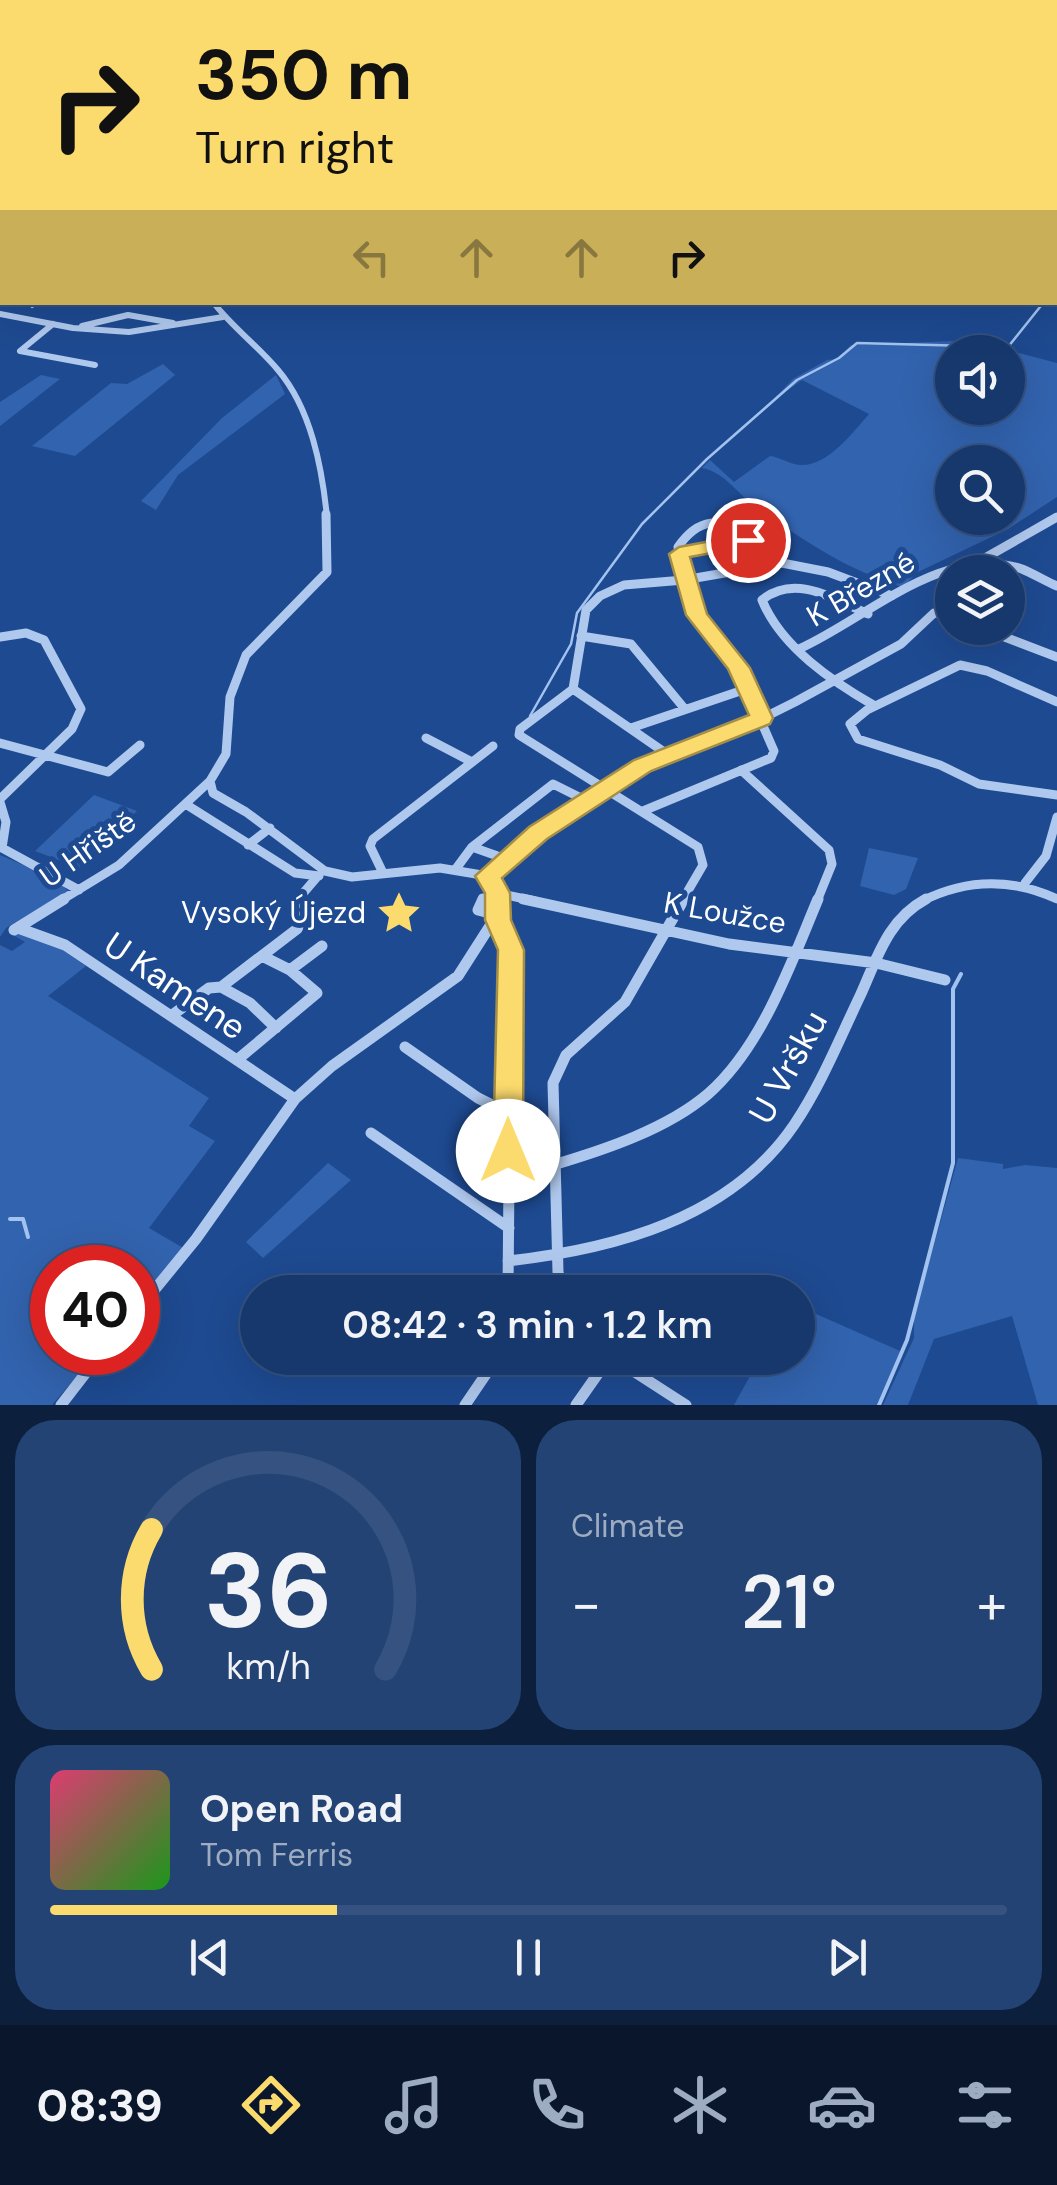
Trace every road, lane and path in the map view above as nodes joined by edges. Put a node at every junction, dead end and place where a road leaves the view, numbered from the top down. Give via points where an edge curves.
1 (215, 305) edge
2 (153, 306) dead end
3 (0, 314) edge
4 (143, 316) junction
5 (223, 317) junction
6 (172, 323) junction
7 (53, 324) junction
8 (80, 327) junction
9 (95, 365) dead end
10 (1057, 517) edge
11 (679, 554) junction
12 (989, 555) edge
13 (1025, 571) edge
14 (935, 574) edge
15 (684, 580) junction
16 (1057, 586) edge
17 (892, 596) junction
18 (868, 614) junction
19 (935, 614) edge
20 (580, 636) junction
21 (0, 637) edge
22 (1025, 645) edge
23 (801, 648) junction
24 (1057, 657) edge
25 (834, 682) junction
26 (749, 688) junction
27 (573, 689) junction
28 (1057, 702) edge
29 (875, 706) junction
30 (684, 708) junction
31 (762, 718) junction
32 (631, 728) junction
33 (426, 738) dead end
34 (0, 743) edge
35 (140, 745) dead end
36 (493, 746) dead end
37 (667, 754) junction
38 (46, 755) junction
39 (472, 762) junction
40 (741, 770) junction
41 (210, 781) junction
42 (606, 789) junction
43 (1057, 794) edge
44 (0, 800) edge
45 (587, 801) junction
46 (187, 804) junction
47 (644, 812) junction
48 (1057, 817) edge
49 (270, 828) junction
50 (248, 845) junction
51 (472, 847) junction
52 (506, 859) junction
53 (455, 870) junction
54 (383, 873) junction
55 (321, 874) junction
56 (488, 876) junction
57 (1025, 883) junction
58 (79, 890) junction
59 (498, 893) junction
60 (1057, 899) edge
61 (496, 915) junction
62 (16, 929) joint
63 (668, 929) junction
64 (322, 946) dead end
65 (796, 951) junction
66 (262, 956) junction
67 (876, 963) junction
68 (290, 970) junction
69 (945, 980) dead end
70 (221, 987) junction
71 (171, 1016) junction
72 (276, 1028) junction
73 (404, 1048) dead end
74 (238, 1060) junction
75 (296, 1099) junction
76 (508, 1113) junction
77 (371, 1133) dead end
78 (553, 1164) junction
79 (508, 1228) junction
80 (557, 1257) junction
81 (508, 1262) junction
82 (508, 1275) edge
83 (560, 1275) edge
84 (160, 1283) edge
85 (84, 1375) edge
86 (485, 1375) edge
87 (598, 1375) edge
88 (638, 1375) edge
89 (60, 1405) edge
90 (465, 1405) edge
91 (576, 1405) edge
92 (686, 1405) edge

1 - 5 street
2 - 4 street
3 - 7 street
4 - 6 street
4 - 8 street via 104,317
5 - 6 street
5 - 41 street via 296,398 318,470 329,558 324,577 251,648 235,678 226,754
6 - 8 street via 146,332
7 - 8 street
7 - 9 street via 20,351
10 - 12 street
11 - 11 street via 679,543 706,520 724,521 749,536
11 - 15 street
13 - 16 street, K Březné
14 - 17 street, K Březné
15 - 17 street via 792,564
15 - 20 street via 606,592 586,610
15 - 26 street via 696,615
17 - 18 street, K Březné
18 - 23 street, K Březné
18 - 23 street via 801,588 769,592 764,611
19 - 25 street via 901,644
20 - 27 street
20 - 30 street via 631,644
21 - 38 street via 40,637 80,704 78,721
22 - 24 street
23 - 25 street
25 - 29 street
25 - 31 street
26 - 30 street
26 - 31 street
27 - 32 street
27 - 42 street via 519,735
28 - 29 street via 964,664
29 - 43 street via 850,724 858,738 990,788
30 - 32 street
31 - 37 street
31 - 40 street via 773,755
32 - 37 street
33 - 39 street
34 - 38 street
35 - 38 street via 108,772
36 - 39 street
37 - 42 street
38 - 44 street
39 - 54 street via 374,839 370,846
40 - 47 street
40 - 65 street via 828,850 832,864
41 - 46 street, U Hřiště
41 - 49 street via 214,793
42 - 45 street
42 - 47 street
44 - 58 street via 6,822 2,848
45 - 51 street via 553,784
45 - 52 street
46 - 50 street
46 - 58 street, U Hřiště via 131,856
47 - 63 street via 702,855 704,865
48 - 57 street via 1046,856
49 - 50 street
49 - 55 street
50 - 55 street via 295,873
51 - 52 street
51 - 53 street
52 - 56 street
53 - 54 street
53 - 56 street
54 - 55 street
55 - 66 street via 300,898 307,909 297,929
56 - 59 street
57 - 60 street
57 - 67 street via 960,886 913,906 890,928
58 - 62 street, U Hřiště
59 - 61 street
59 - 61 street via 483,898 478,910
59 - 63 street, K Loužce
61 - 75 street via 458,976
61 - 76 street via 511,950
62 - 71 street, U Kamene via 65,945
63 - 65 street, K Loužce
63 - 78 street via 625,1002 577,1042 557,1070
64 - 68 street
65 - 67 street, K Loužce
65 - 78 street via 732,1068 708,1094
66 - 68 street
66 - 70 street
67 - 69 street, K Loužce
67 - 80 street, U Vršku via 802,1110 745,1177 672,1223
68 - 72 street via 317,993
70 - 71 street
70 - 72 street
71 - 74 street, U Kamene
72 - 74 street
73 - 76 street
74 - 75 street, U Kamene
75 - 84 street
76 - 79 street
77 - 79 street
78 - 80 street
79 - 81 street
80 - 81 street, U Vršku
80 - 83 street
81 - 82 street
85 - 89 street
86 - 90 street
87 - 91 street
88 - 92 street

